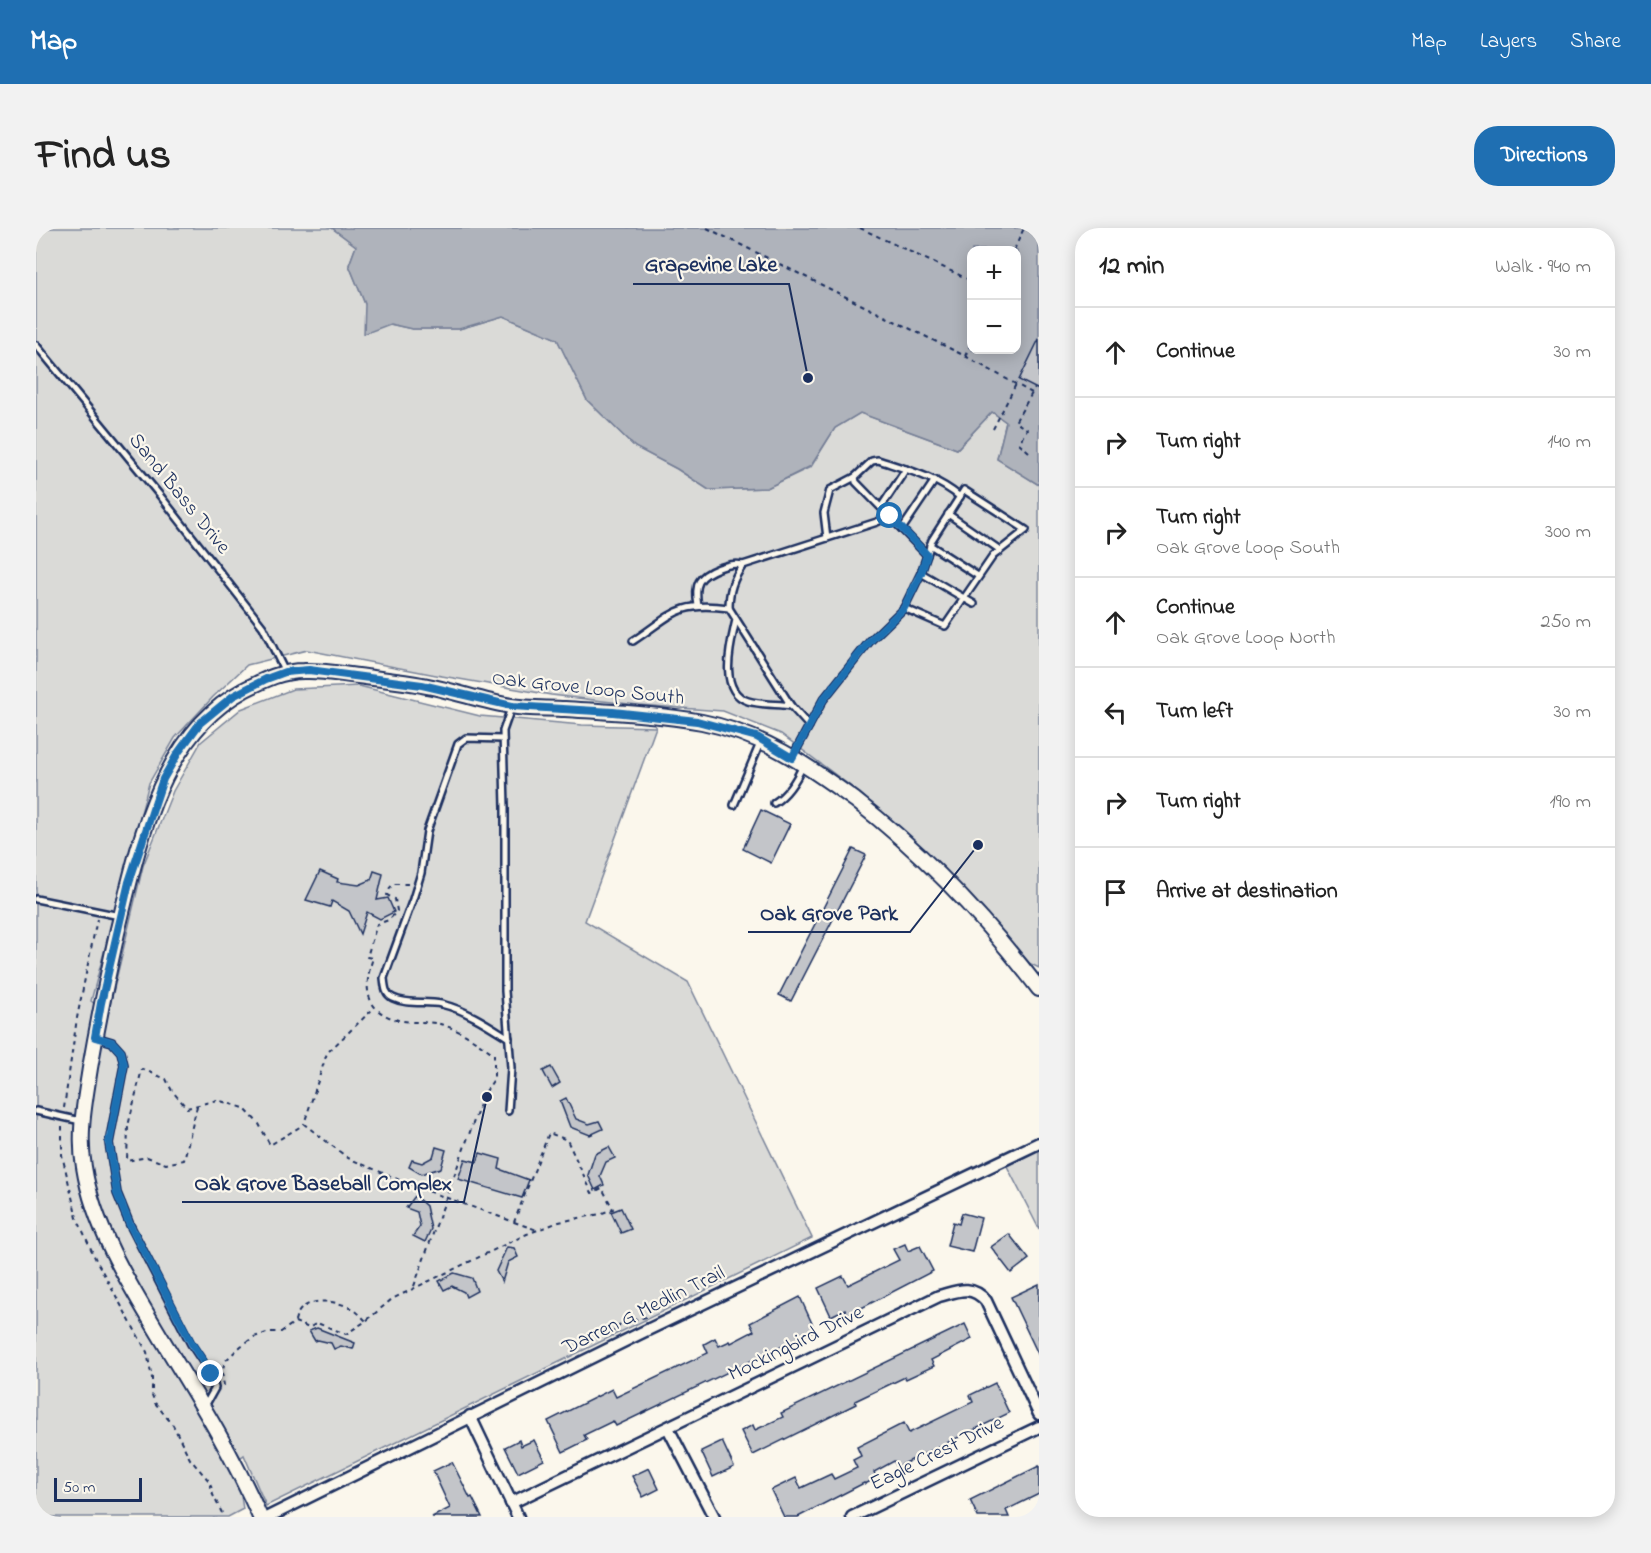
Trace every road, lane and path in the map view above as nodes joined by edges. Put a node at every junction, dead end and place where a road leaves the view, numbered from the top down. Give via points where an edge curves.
1 (707, 228) edge
2 (860, 228) edge
3 (1024, 228) edge
4 (1016, 246) edge
5 (967, 279) edge
6 (36, 345) edge
7 (967, 352) edge
8 (965, 356) junction
9 (1016, 384) junction
10 (1035, 388) dead end
11 (1032, 393) junction
12 (993, 429) dead end
13 (1029, 452) dead end
14 (906, 469) junction
15 (856, 479) junction
16 (935, 480) junction
17 (960, 497) junction
18 (881, 507) junction
19 (948, 514) junction
20 (890, 516) junction
21 (902, 529) junction
22 (827, 538) junction
23 (930, 545) junction
24 (1000, 550) junction
25 (927, 555) junction
26 (743, 565) junction
27 (921, 573) junction
28 (978, 576) junction
29 (963, 598) junction
30 (974, 604) dead end
31 (698, 606) junction
32 (729, 608) junction
33 (904, 608) junction
34 (736, 620) junction
35 (633, 641) dead end
36 (285, 672) junction
37 (791, 705) junction
38 (512, 706) junction
39 (809, 726) junction
40 (503, 739) junction
41 (762, 740) junction
42 (798, 761) junction
43 (774, 803) dead end
44 (734, 805) dead end
45 (411, 884) dead end
46 (36, 899) edge
47 (121, 916) junction
48 (1039, 989) edge
49 (374, 1008) junction
50 (95, 1037) junction
51 (509, 1038) junction
52 (197, 1106) junction
53 (36, 1110) edge
54 (508, 1111) dead end
55 (81, 1121) junction
56 (304, 1124) junction
57 (1039, 1143) edge
58 (446, 1197) junction
59 (514, 1222) junction
60 (537, 1230) junction
61 (413, 1289) junction
62 (366, 1321) junction
63 (295, 1322) junction
64 (224, 1385) dead end
65 (203, 1410) junction
66 (1039, 1414) edge
67 (470, 1416) junction
68 (1039, 1427) edge
69 (668, 1428) junction
70 (511, 1503) junction
71 (872, 1513) edge
72 (260, 1517) edge
73 (268, 1517) edge
74 (518, 1517) edge
75 (714, 1517) edge
76 (852, 1517) edge

1 - 8 path
2 - 5 path
3 - 4 path
6 - 36 lane, Sand Bass Drive via 263,627
7 - 8 path
8 - 9 path
9 - 11 path
9 - 12 path
10 - 11 path
11 - 13 path via 1015,422 1027,429 1019,443
14 - 15 lane via 872,461
14 - 16 lane
14 - 18 lane
15 - 18 lane
15 - 22 lane via 830,490 824,513
16 - 17 lane
16 - 21 lane
17 - 19 lane
17 - 24 lane via 964,490 1026,530
18 - 20 lane
19 - 23 lane
19 - 24 lane
20 - 21 lane
20 - 22 lane
21 - 25 lane
22 - 26 lane
23 - 25 lane
23 - 28 lane
24 - 28 lane
25 - 27 lane
26 - 31 lane via 734,563 704,575 696,594
26 - 32 lane via 731,586
27 - 29 lane
27 - 33 lane
28 - 29 lane
29 - 30 lane
29 - 33 lane via 945,626
31 - 32 lane
31 - 35 lane via 665,617
32 - 34 lane
33 - 39 lane via 870,641 823,700
34 - 37 lane
34 - 37 lane via 727,661 734,691 747,701
36 - 38 street, Oak Grove Loop South via 309,670 422,685
36 - 47 street via 233,696 200,723 178,753 163,779
37 - 39 lane
38 - 40 lane
38 - 41 street, Oak Grove Loop South via 697,721
39 - 42 lane
40 - 51 lane via 505,991
40 - 51 lane via 466,738 458,744 427,831 414,899 384,978 385,990 392,998 461,1011
41 - 42 street, Oak Grove Loop South
41 - 44 lane
42 - 43 lane via 797,780
42 - 48 street, Oak Grove Loop South via 884,823 940,873 1007,946
45 - 49 path via 392,884 387,895 395,899 397,911 389,920 377,924 370,946 367,957 373,958 368,971 368,995
46 - 47 lane
47 - 50 street
49 - 56 path via 327,1053
49 - 58 path via 383,1016 439,1024 468,1036 494,1054 494,1079 483,1096
50 - 55 street
50 - 65 lane via 112,1042 121,1052 124,1065 109,1143 117,1193 130,1225 211,1374 215,1388
51 - 54 lane
52 - 52 path via 187,1108 166,1079 142,1069 128,1126 127,1161 147,1156 166,1164 184,1160
52 - 56 path via 217,1100 244,1108 259,1124 270,1145
53 - 55 lane
55 - 65 street via 83,1165 102,1229 137,1299
56 - 58 path via 348,1158
57 - 67 street, Darren G Medlin Trail
58 - 59 path
58 - 61 path
59 - 60 path
59 - 60 path via 549,1132 567,1140 592,1193 602,1188 613,1209
60 - 61 path
61 - 62 path via 392,1299
62 - 63 path via 346,1334 317,1323 309,1328
62 - 63 path via 343,1305 311,1302 297,1312
63 - 64 path via 281,1332 254,1337 241,1346 225,1361
65 - 72 street
66 - 69 street, Mockingbird Drive via 986,1301 971,1290 939,1296
67 - 70 street
67 - 73 street, Darren G Medlin Trail
68 - 71 street, Eagle Crest Drive
69 - 70 street, Mockingbird Drive
69 - 75 street
70 - 74 street
71 - 76 street, Eagle Crest Drive

